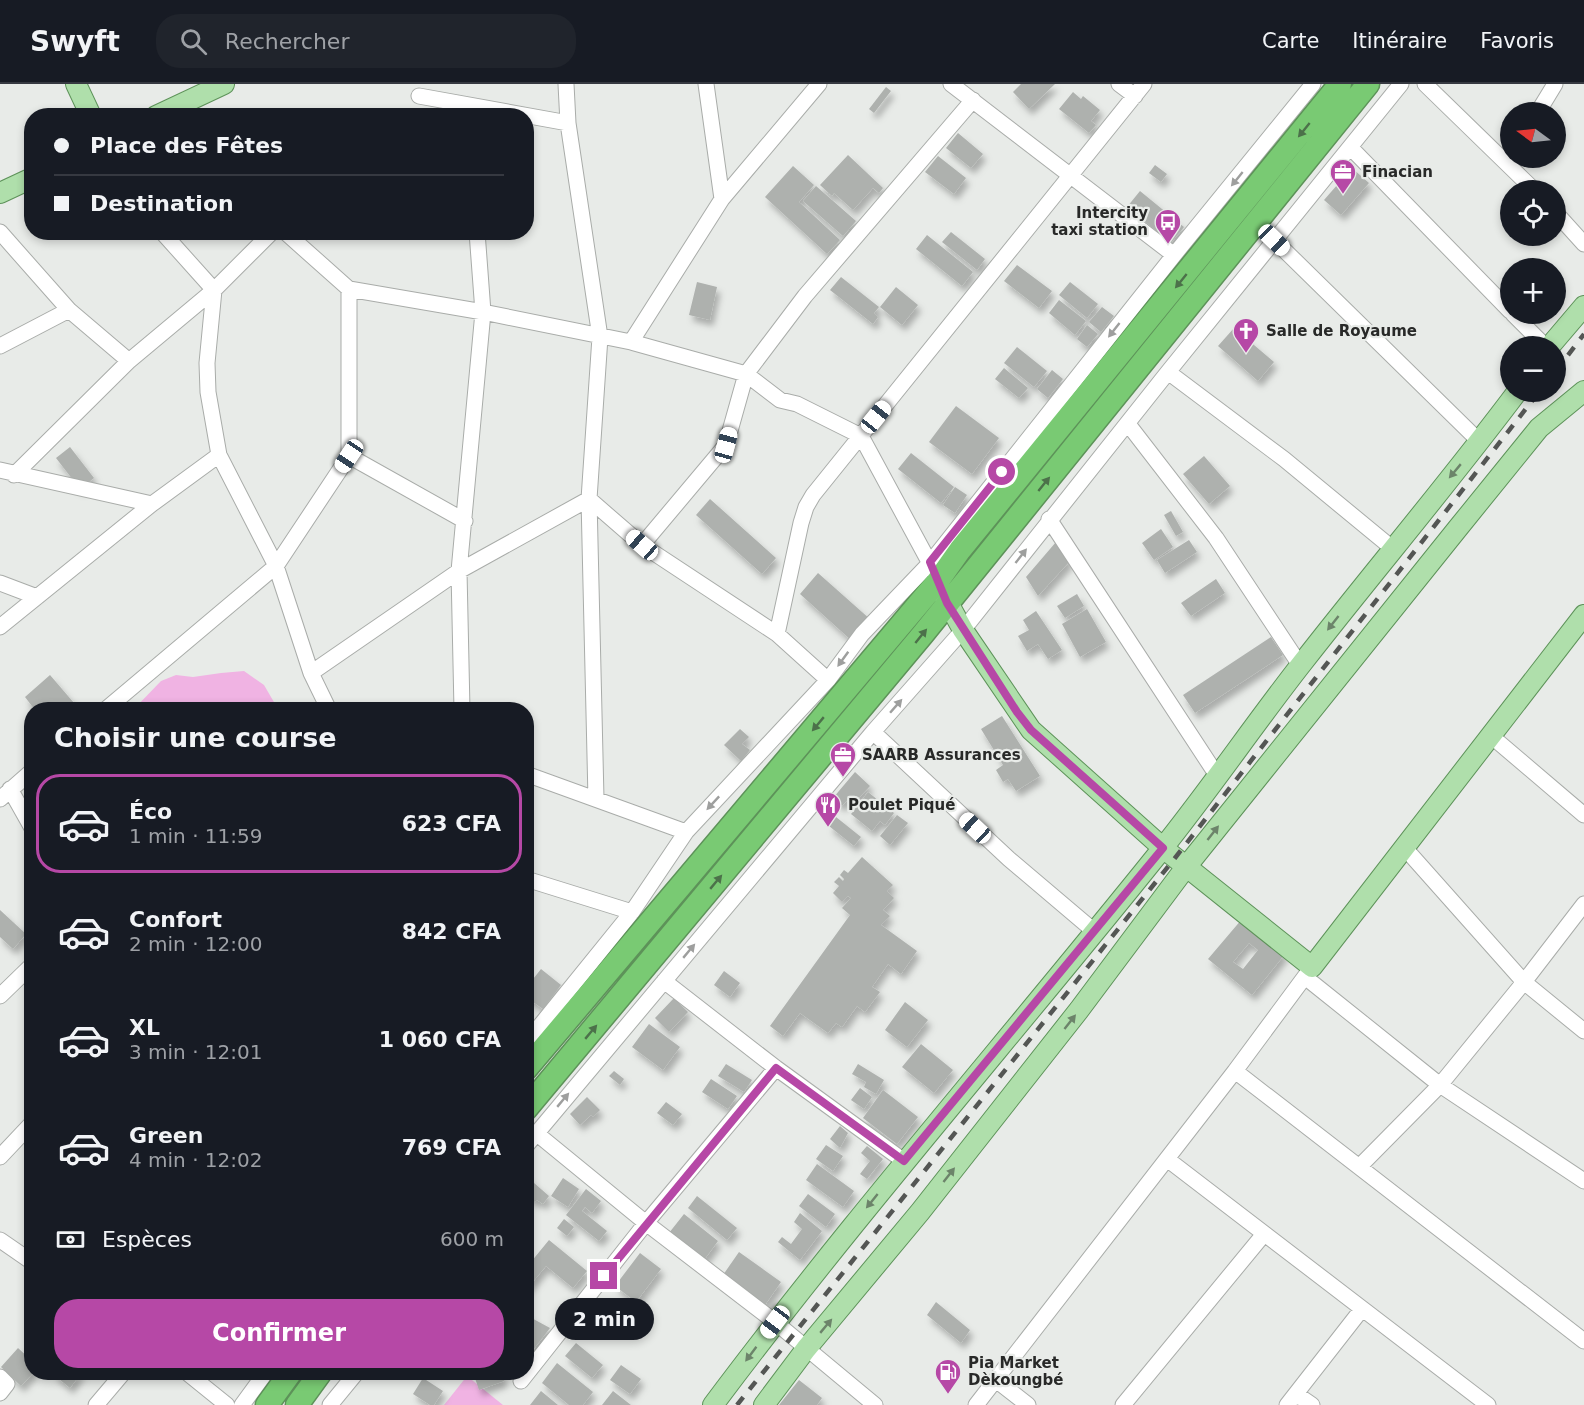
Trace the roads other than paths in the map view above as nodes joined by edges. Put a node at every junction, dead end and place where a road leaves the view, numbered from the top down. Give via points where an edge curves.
1 (76, 84) edge
2 (224, 84) edge
3 (566, 84) edge
4 (706, 84) edge
5 (819, 84) edge
6 (951, 84) edge
7 (1119, 84) edge
8 (1313, 84) edge
9 (1340, 84) edge
10 (1368, 84) edge
11 (1401, 84) edge
12 (1425, 84) edge
13 (1555, 84) edge
14 (1139, 90) edge
15 (419, 96) dead end
16 (973, 100) junction
17 (1544, 102) edge
18 (87, 108) edge
19 (173, 108) edge
20 (460, 108) edge
21 (534, 119) edge
22 (568, 123) junction
23 (1351, 148) junction
24 (1500, 151) edge
25 (1517, 168) edge
26 (1071, 176) junction
27 (1526, 180) edge
28 (24, 182) edge
29 (0, 193) edge
30 (722, 199) junction
31 (1566, 224) edge
32 (0, 232) edge
33 (169, 240) edge
34 (264, 240) edge
35 (294, 240) edge
36 (478, 240) edge
37 (1274, 240) junction
38 (1584, 244) edge
39 (1174, 255) junction
40 (349, 289) junction
41 (214, 290) junction
42 (1500, 300) edge
43 (1584, 306) edge
44 (69, 310) junction
45 (483, 312) junction
46 (1524, 324) edge
47 (1535, 336) edge
48 (1558, 336) edge
49 (600, 337) junction
50 (631, 342) junction
51 (0, 346) edge
52 (129, 361) junction
53 (1168, 372) junction
54 (746, 374) junction
55 (1584, 391) edge
56 (1510, 402) edge
57 (1128, 424) junction
58 (861, 436) junction
59 (1480, 442) junction
60 (219, 455) junction
61 (349, 456) junction
62 (7, 473) edge
63 (589, 499) junction
64 (152, 504) junction
65 (1049, 519) junction
66 (465, 521) junction
67 (642, 545) junction
68 (1392, 548) junction
69 (276, 566) junction
70 (459, 571) junction
71 (934, 572) junction
72 (0, 583) edge
73 (37, 597) junction
74 (947, 603) junction
75 (0, 627) edge
76 (1580, 628) edge
77 (963, 630) junction
78 (777, 634) junction
79 (1300, 665) junction
80 (311, 673) junction
81 (828, 680) junction
82 (114, 702) edge
83 (325, 702) edge
84 (462, 702) edge
85 (873, 732) junction
86 (1490, 735) junction
87 (534, 777) edge
88 (1218, 777) junction
89 (24, 778) edge
90 (5, 794) edge
91 (596, 799) junction
92 (1584, 814) edge
93 (24, 818) edge
94 (686, 832) junction
95 (1403, 846) junction
96 (1163, 848) junction
97 (1186, 867) junction
98 (534, 881) edge
99 (1584, 904) edge
100 (632, 912) junction
101 (1094, 931) junction
102 (1309, 972) junction
103 (24, 973) edge
104 (664, 981) junction
105 (1524, 982) junction
106 (0, 996) edge
107 (1584, 1031) edge
108 (534, 1033) edge
109 (534, 1059) edge
110 (776, 1068) junction
111 (1235, 1071) junction
112 (1440, 1085) junction
113 (534, 1099) edge
114 (24, 1132) edge
115 (536, 1133) junction
116 (534, 1136) edge
117 (0, 1157) edge
118 (1167, 1159) junction
119 (904, 1161) junction
120 (1359, 1167) junction
121 (1584, 1181) edge
122 (646, 1223) junction
123 (1264, 1234) junction
124 (0, 1240) edge
125 (24, 1256) edge
126 (1362, 1309) junction
127 (775, 1322) junction
128 (1584, 1341) edge
129 (806, 1349) junction
130 (534, 1365) edge
131 (0, 1377) edge
132 (117, 1380) edge
133 (196, 1380) edge
134 (261, 1380) edge
135 (285, 1380) edge
136 (315, 1380) edge
137 (350, 1380) edge
138 (996, 1380) junction
139 (0, 1393) edge
140 (1292, 1399) edge
141 (96, 1405) edge
142 (227, 1405) edge
143 (242, 1405) edge
144 (267, 1405) edge
145 (297, 1405) edge
146 (330, 1405) edge
147 (712, 1405) edge
148 (764, 1405) edge
149 (875, 1405) edge
150 (976, 1405) edge
151 (1028, 1405) edge
152 (1124, 1405) edge
153 (1312, 1405) edge
154 (1488, 1405) edge

1 - 18 main road
2 - 19 main road
3 - 22 street
4 - 30 street
5 - 30 street
6 - 16 street
7 - 14 street
8 -> 39 street
9 -> 71 highway via 960,550
74 -> 10 highway
11 - 23 street
12 - 24 street
13 - 17 street
14 - 26 street
15 - 20 street
16 - 26 street
16 - 54 street via 805,296
21 - 22 street
22 - 49 street
23 - 37 street
23 - 42 street
25 - 27 street
26 - 39 street
26 - 58 street
28 - 29 main road
30 - 50 street
31 - 38 street
32 - 44 street
33 - 41 street
34 - 41 street
35 - 40 street
36 - 45 street
37 - 53 street
37 - 59 street
39 -> 71 street
40 - 45 street
40 - 61 street
41 - 52 street
41 - 60 street via 207,373
43 - 48 main road
44 - 51 street
44 - 52 street
45 - 49 street
45 - 66 street
46 - 47 street
49 - 50 street
49 - 63 street
50 - 54 street
52 - 62 street
53 - 57 street
53 - 68 street via 1284,459
54 - 58 street via 780,400 797,404
54 - 67 street via 726,445
97 -> 55 main road via 1539,428
56 - 59 main road
57 - 65 street
57 - 79 street via 1216,538
58 - 71 street
58 - 78 street via 806,507
59 -> 68 main road
60 - 64 street
60 - 69 street
61 - 66 street
61 - 69 street
62 - 64 street
63 - 67 street
63 - 70 street
63 - 91 street
64 - 73 street
77 -> 65 street
65 - 88 street
66 - 70 street
67 - 78 street
68 -> 79 main road
69 - 80 street
69 - 82 street
70 - 80 street
70 - 84 street
71 - 74 main road
71 -> 81 street via 862,634
71 -> 109 highway
72 - 73 street
73 - 75 street
74 - 77 main road
113 -> 74 highway
76 - 86 main road
85 -> 77 street
77 - 96 main road via 1031,730
78 - 81 street
79 - 88 main road
80 - 83 street
81 -> 94 street
85 - 101 street via 1009,859
104 -> 85 street
86 - 92 street
86 - 95 main road
87 - 91 street
88 - 96 main road
89 - 90 street
90 - 93 street
91 - 94 street
94 - 100 street
95 - 102 main road
95 - 105 street
96 - 97 main road
96 - 101 main road
97 - 102 main road
129 -> 97 main road via 920,1212
98 - 100 street
99 - 105 street
100 - 108 street
101 - 119 main road
102 - 111 street
102 - 112 street
103 - 106 street
104 - 110 street
115 -> 104 street
105 - 107 street
105 - 112 street
110 - 119 street
110 - 122 street
111 - 118 street
111 - 120 street
112 - 120 street
112 - 121 street
114 - 117 street
115 - 116 street
115 - 122 street
118 - 123 street
118 - 138 street
119 -> 127 main road
120 - 128 street
122 - 127 street
122 - 130 street
123 - 126 street
123 - 152 street
124 - 125 street
126 - 140 street
126 - 154 street
127 - 129 street
127 -> 147 main road
129 - 148 main road
129 - 149 street
131 - 139 street via 7,1384
132 - 141 street
133 - 142 street
134 - 143 street
135 - 144 highway
136 - 145 highway
137 - 146 street
138 - 150 street
138 - 151 street
140 - 153 street

